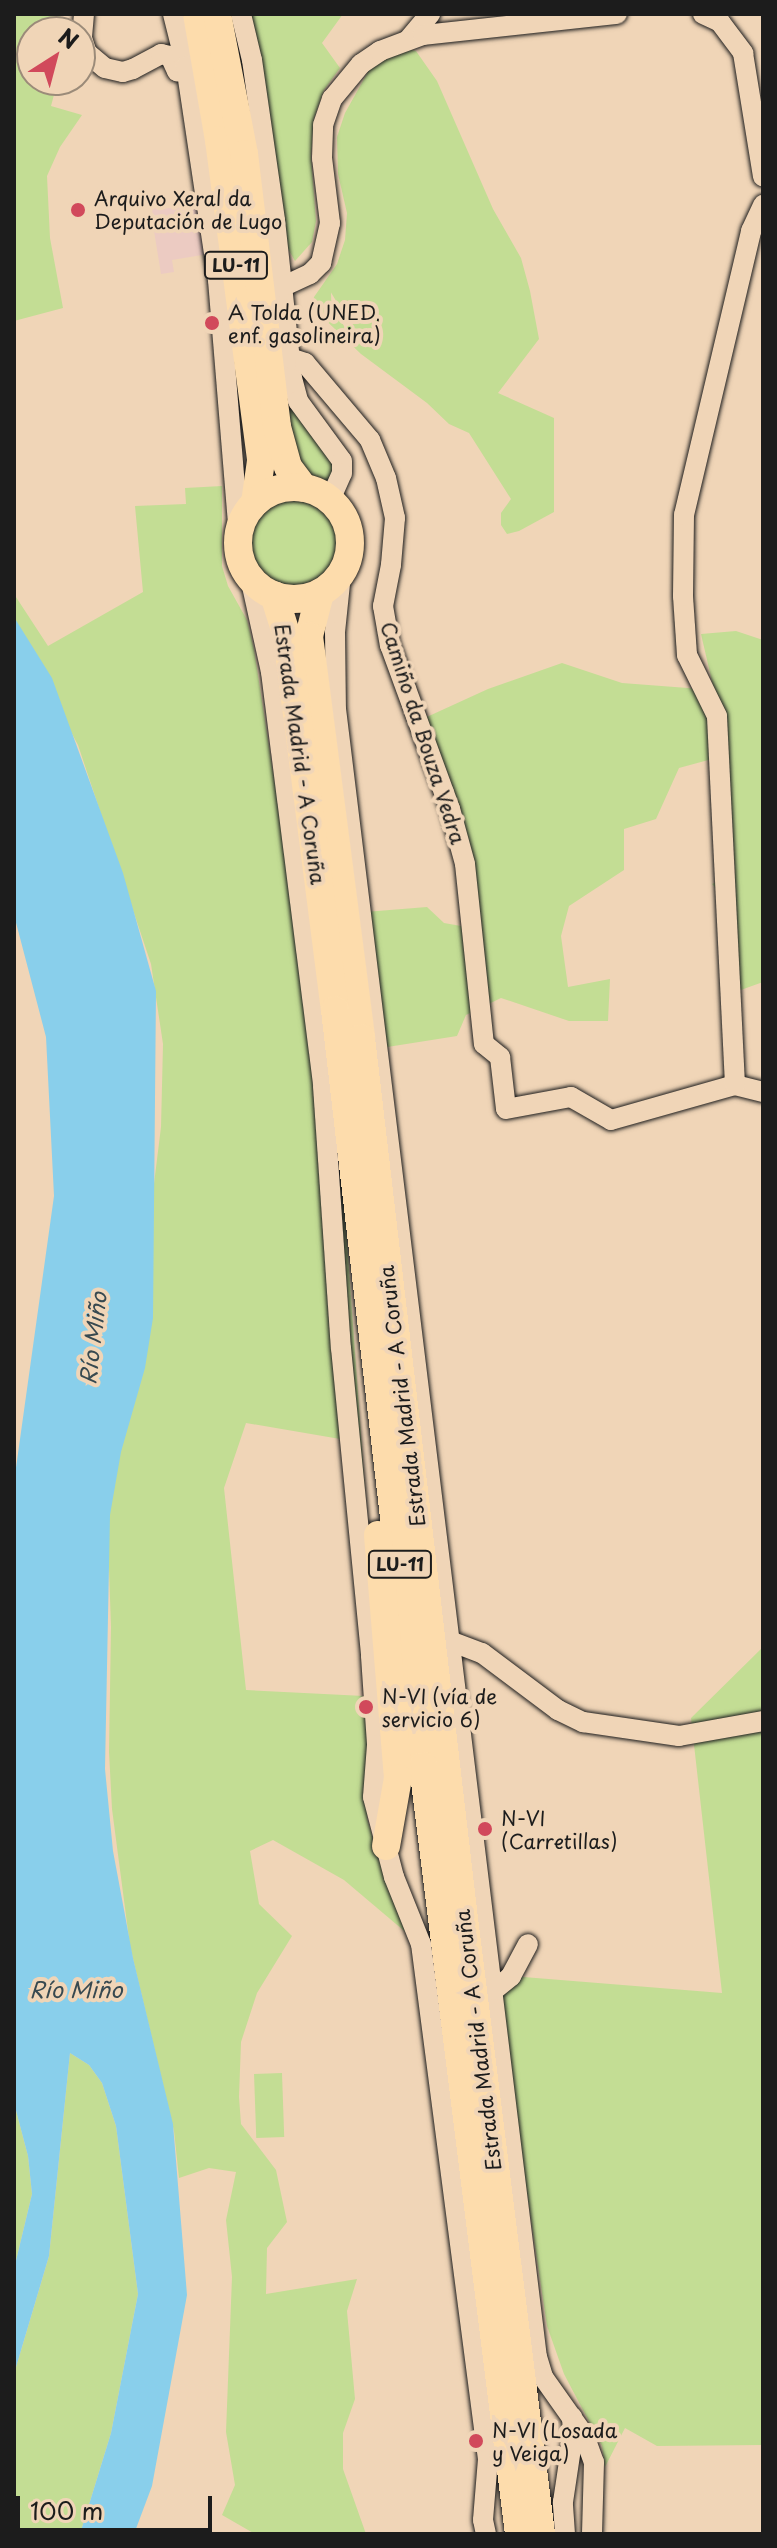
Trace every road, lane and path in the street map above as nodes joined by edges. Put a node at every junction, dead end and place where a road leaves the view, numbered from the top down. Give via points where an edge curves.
1 (84, 14) edge
2 (172, 14) edge
3 (197, 14) edge
4 (217, 14) edge
5 (241, 14) edge
6 (430, 14) edge
7 (604, 14) edge
8 (617, 14) edge
9 (703, 14) edge
10 (409, 39) junction
11 (739, 44) junction
12 (153, 56) junction
13 (763, 60) edge
14 (186, 66) junction
15 (763, 176) edge
16 (763, 205) edge
17 (282, 287) junction
18 (290, 358) junction
19 (304, 488) junction
20 (330, 500) junction
21 (255, 503) junction
22 (239, 535) junction
23 (341, 574) junction
24 (250, 577) junction
25 (320, 593) junction
26 (274, 595) junction
27 (735, 1085) junction
28 (763, 1092) edge
29 (358, 1215) junction
30 (450, 1641) junction
31 (763, 1721) edge
32 (386, 1846) junction
33 (528, 1944) dead end
34 (494, 1990) junction
35 (572, 2421) junction
36 (486, 2534) edge
37 (519, 2534) edge
38 (541, 2534) edge
39 (565, 2534) edge
40 (592, 2534) edge

1 - 12 street via 87,53 105,68 123,72
2 - 12 street
2 - 14 street
3 - 21 highway, LU-11 via 261,461
4 - 19 highway, LU-11 via 244,154 277,427 288,467
5 - 17 street via 252,60
6 - 10 street
7 - 8 street
7 - 10 street via 465,27
9 - 11 street via 720,22
10 - 17 street via 361,64 332,99 323,125 327,246 310,274
11 - 13 street
11 - 15 street via 753,95
12 - 14 street via 170,56 177,71
14 - 22 street via 219,294
16 - 27 street via 751,231 684,515 687,655 717,716
17 - 18 street
18 - 20 street via 298,401 342,461
18 - 27 street, Camiño da Bouza Vedra via 305,363 370,440 386,478 395,518 383,606 387,632 465,864 484,1044 500,1057 506,1109 571,1097 611,1120
19 - 20 highway
19 - 21 highway via 278,490
20 - 23 highway via 349,535
21 - 22 highway, LU-11
22 - 24 highway via 238,550
23 - 25 highway
23 - 30 street via 336,709
24 - 26 highway, Estrada Madrid - A Coruña
24 - 32 street via 271,672 323,1086 341,1348 371,1656 377,1745 373,1797
25 - 26 highway, Estrada Madrid - A Coruña via 289,599
25 - 38 highway, Estrada Madrid - A Coruña / LU-11 via 309,636
26 - 29 highway, Estrada Madrid - A Coruña / LU-11 via 287,636
27 - 28 street, Camiño da Bouza Vedra
29 - 32 highway via 398,1778
29 - 37 highway, Estrada Madrid - A Coruña / LU-11
30 - 31 street via 482,1653 558,1710 583,1722 679,1736
30 - 34 street
32 - 36 street via 421,1944 428,1991 488,2459
33 - 34 street via 511,1976
34 - 35 street via 543,2377
35 - 39 street
35 - 40 street via 594,2462

